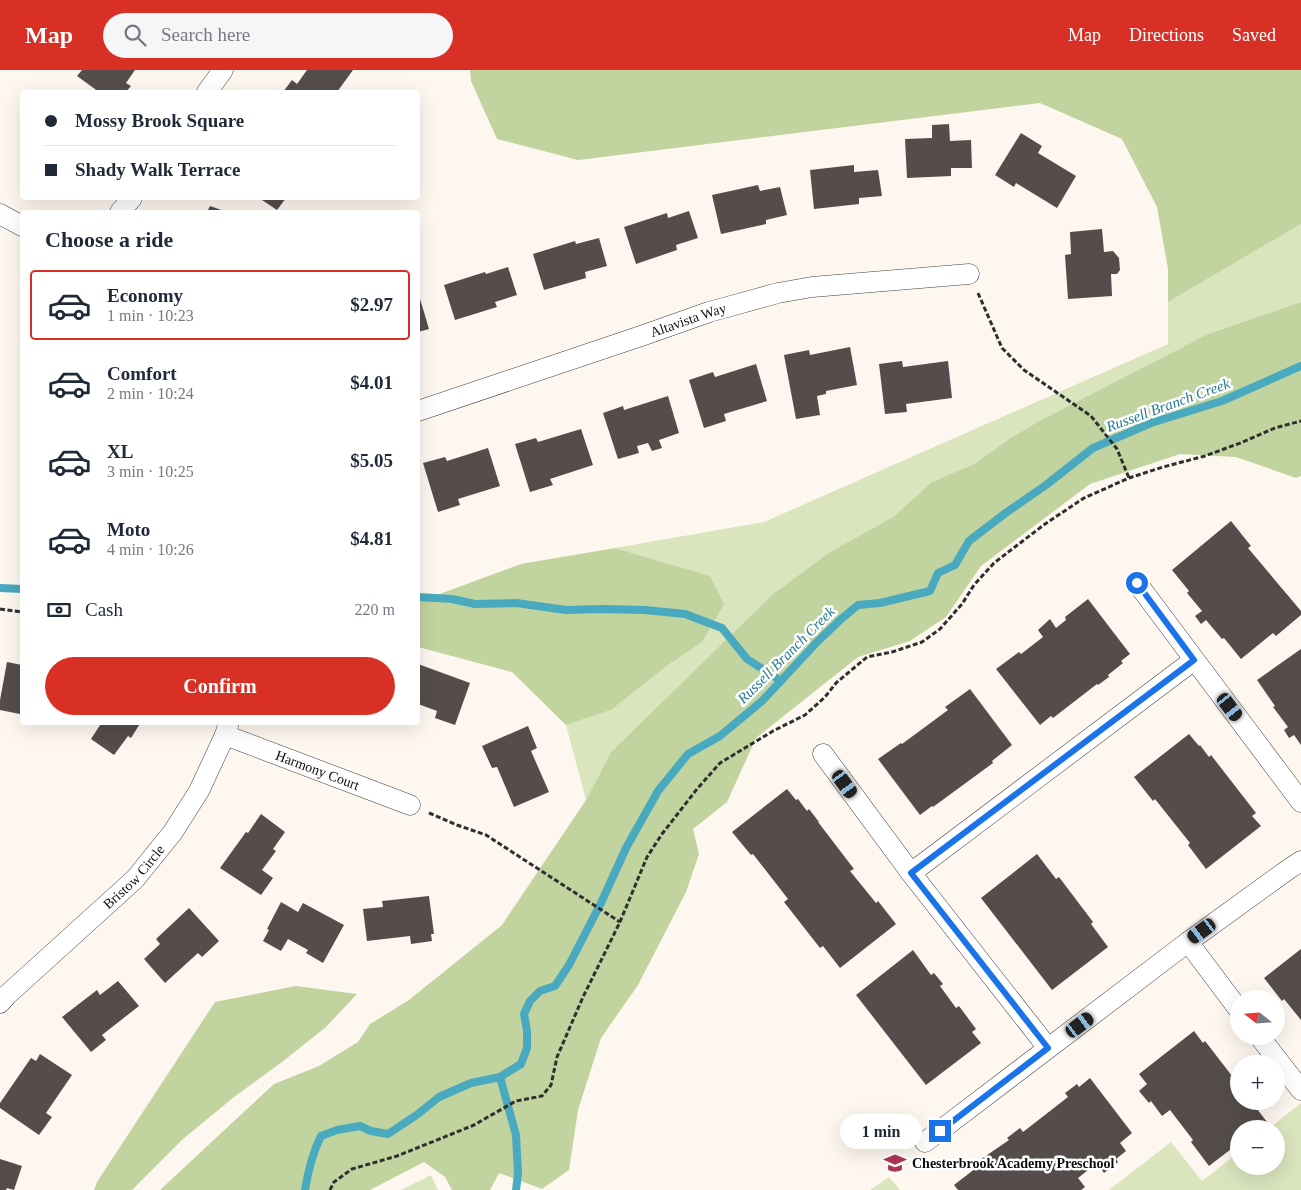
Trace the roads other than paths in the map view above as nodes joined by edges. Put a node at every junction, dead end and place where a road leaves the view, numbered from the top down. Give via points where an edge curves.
1 (223, 70) edge
2 (208, 90) edge
3 (130, 200) edge
4 (122, 210) edge
5 (0, 214) edge
6 (20, 225) edge
7 (970, 274) road end
8 (420, 410) edge
9 (1137, 583) dead end
10 (1194, 660) junction
11 (227, 729) edge
12 (823, 754) dead end
13 (1301, 802) edge
14 (410, 805) road end
15 (1301, 861) edge
16 (911, 873) junction
17 (1188, 942) junction
18 (1230, 998) edge
19 (0, 1003) edge
20 (1266, 1045) edge
21 (1048, 1048) junction
22 (1301, 1090) edge
23 (925, 1142) dead end

1 - 2 street
3 - 4 street
5 - 6 street
7 - 8 street, Altavista Way via 812,287 778,294 708,312
9 - 10 street
10 - 13 street
10 - 16 street
11 - 14 street, Harmony Court
11 - 19 street, Bristow Circle via 199,791 173,832 135,879
12 - 16 street
15 - 17 street
16 - 21 street
17 - 18 street
17 - 21 street
20 - 22 street
21 - 23 street

